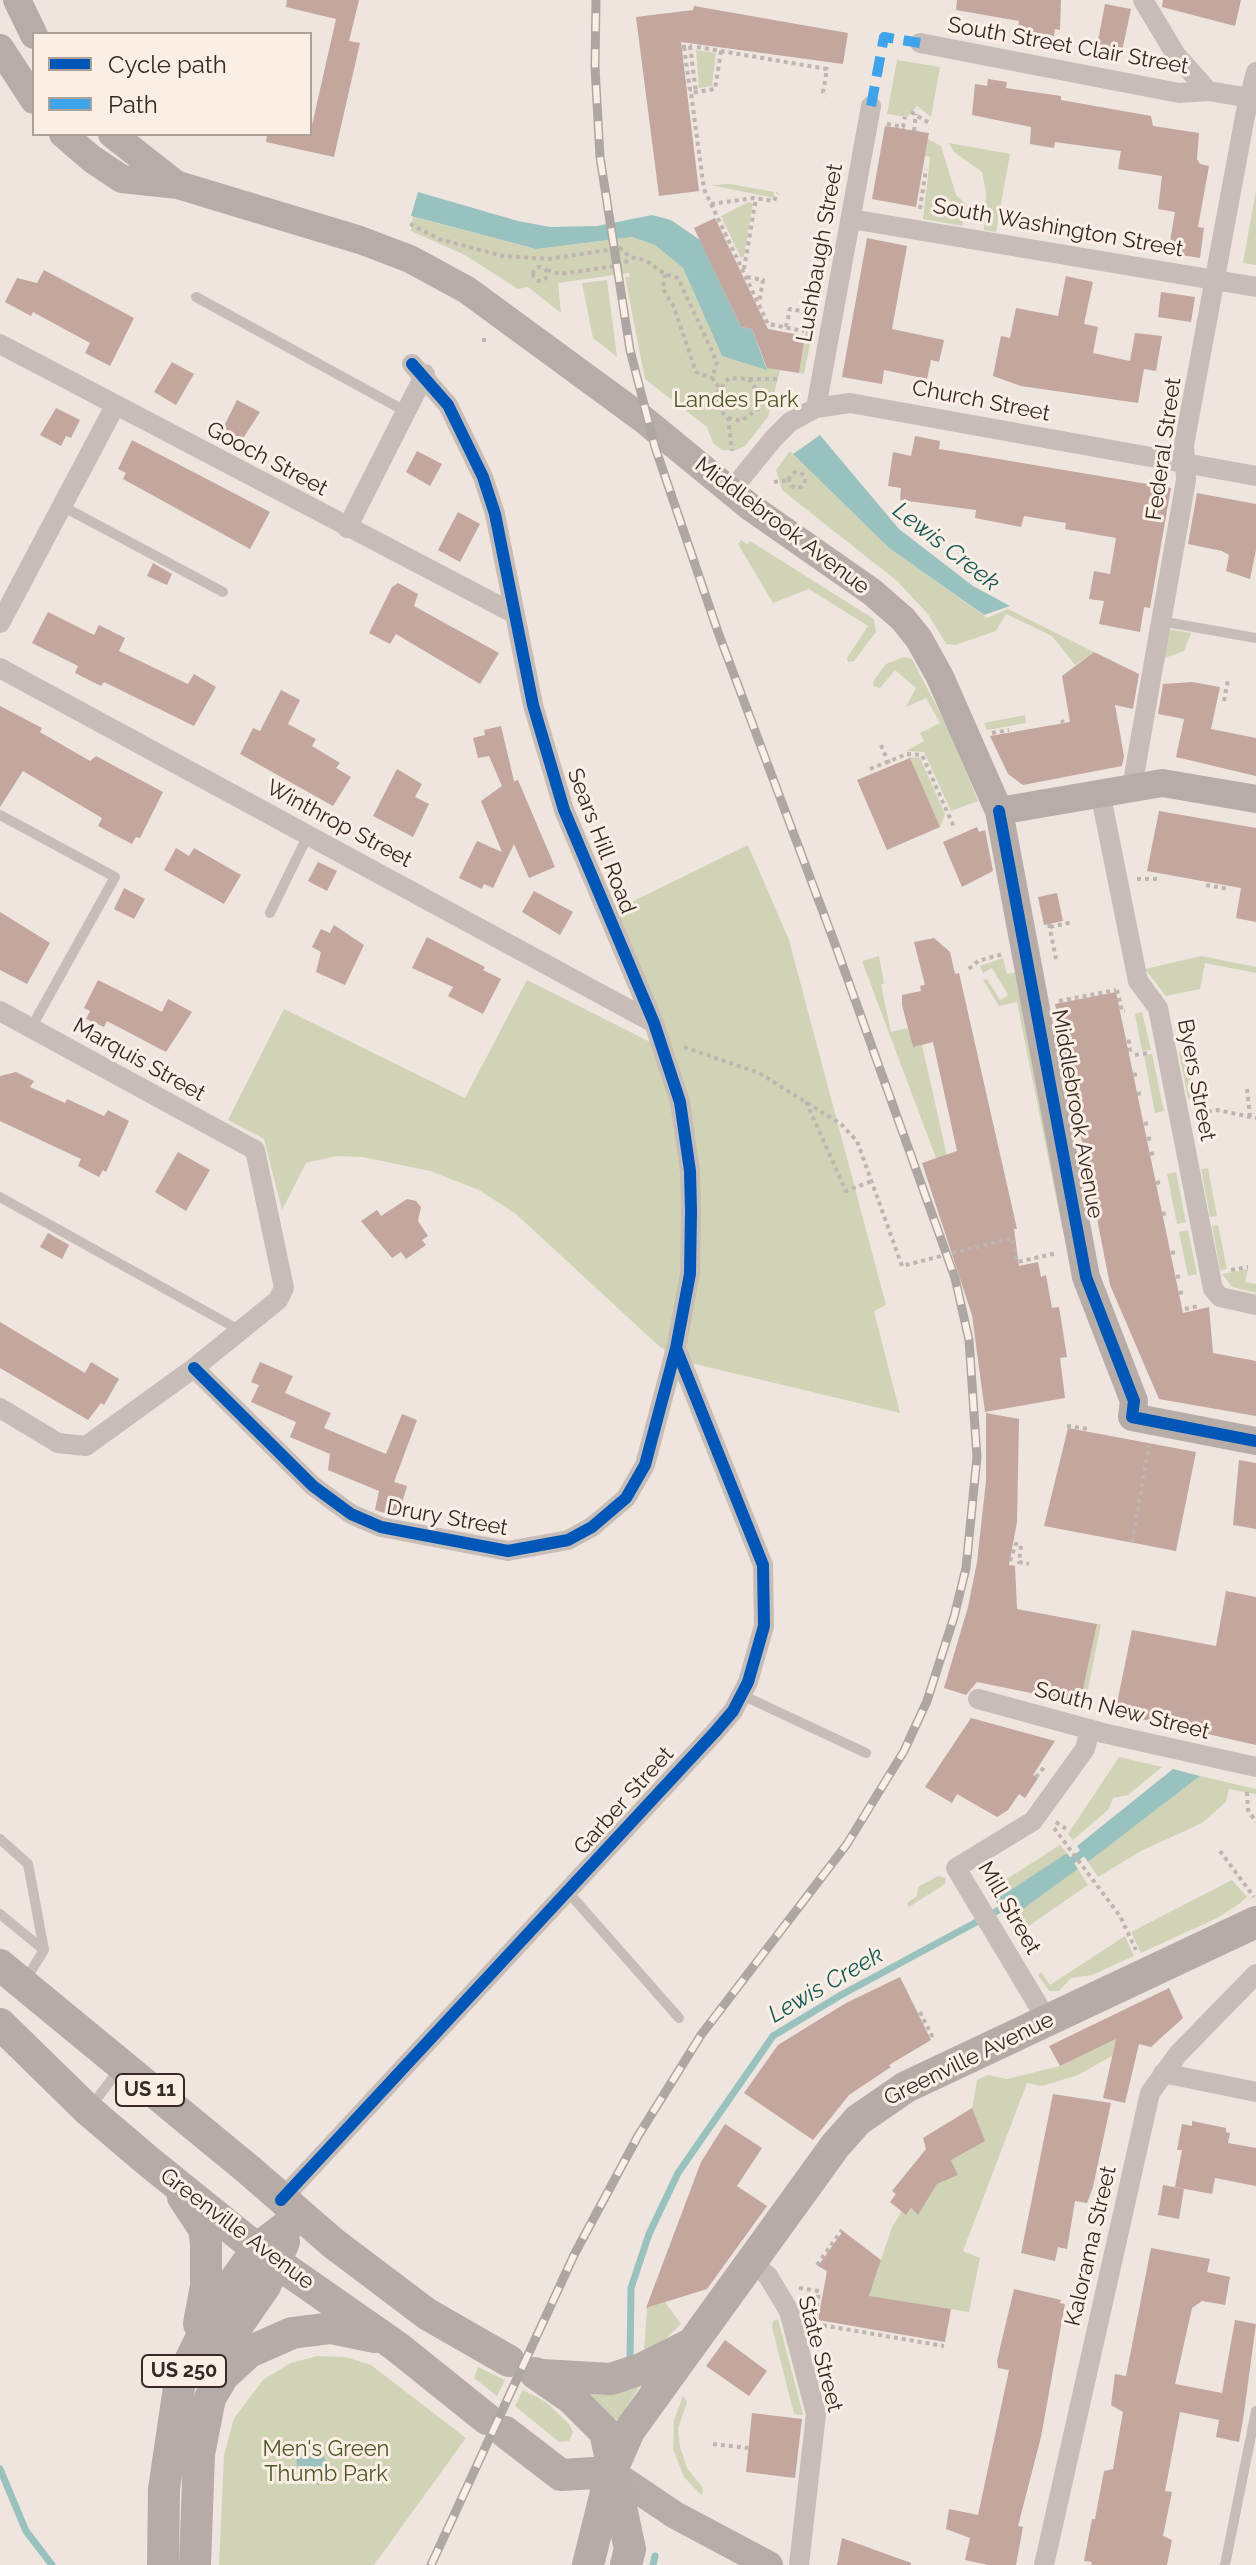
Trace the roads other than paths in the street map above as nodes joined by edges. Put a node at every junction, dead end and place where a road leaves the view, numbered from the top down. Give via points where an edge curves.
1 (17, 0) edge
2 (1143, 0) edge
3 (33, 32) edge
4 (920, 43) dead end
5 (0, 48) edge
6 (1256, 72) edge
7 (1208, 91) junction
8 (32, 97) edge
9 (1252, 98) edge
10 (877, 115) road end
11 (65, 136) edge
12 (115, 136) edge
13 (178, 185) junction
14 (851, 219) junction
15 (1216, 280) junction
16 (1256, 287) edge
17 (196, 297) dead end
18 (0, 344) edge
19 (115, 406) junction
20 (816, 408) junction
21 (405, 411) junction
22 (1185, 463) junction
23 (1256, 476) edge
24 (730, 492) junction
25 (62, 506) junction
26 (347, 528) junction
27 (223, 592) dead end
28 (513, 613) junction
29 (1160, 621) junction
30 (0, 623) edge
31 (1256, 638) edge
32 (0, 668) edge
33 (1132, 787) junction
34 (1100, 792) junction
35 (1256, 799) edge
36 (999, 811) junction
37 (0, 815) edge
38 (308, 835) junction
39 (270, 913) dead end
40 (0, 1011) edge
41 (31, 1028) junction
42 (656, 1031) junction
43 (0, 1197) edge
44 (1256, 1305) edge
45 (241, 1331) junction
46 (676, 1348) junction
47 (194, 1368) junction
48 (0, 1408) edge
49 (1256, 1441) edge
50 (742, 1695) junction
51 (978, 1699) dead end
52 (1090, 1729) junction
53 (866, 1753) dead end
54 (1256, 1767) edge
55 (0, 1839) edge
56 (568, 1892) junction
57 (0, 1914) edge
58 (1256, 1922) edge
59 (44, 1950) junction
60 (1256, 1974) edge
61 (12, 1975) edge
62 (679, 2018) dead end
63 (1047, 2020) junction
64 (0, 2024) edge
65 (121, 2067) junction
66 (1163, 2073) junction
67 (1256, 2092) edge
68 (88, 2110) junction
69 (148, 2161) junction
70 (291, 2208) junction
71 (265, 2254) junction
72 (752, 2262) junction
73 (693, 2343) junction
74 (195, 2344) junction
75 (396, 2346) junction
76 (522, 2367) junction
77 (210, 2398) junction
78 (1256, 2411) edge
79 (611, 2472) junction
80 (750, 2561) edge
81 (163, 2565) edge
82 (195, 2565) edge
83 (588, 2565) edge
84 (626, 2565) edge
85 (799, 2565) edge
86 (1044, 2565) edge
87 (1225, 2565) edge

1 - 3 main road
2 - 7 street via 1176,55
4 - 7 street, South Street Clair Street via 1179,93
5 - 8 main road
6 - 9 street, Federal Street
7 - 9 street, South Street Clair Street
9 - 15 street, Federal Street
10 - 14 street, Lushbaugh Street
11 - 13 main road, Middlebrook Avenue via 122,179
12 - 13 main road, Middlebrook Avenue
13 - 24 main road, Middlebrook Avenue via 382,247 448,279 512,320
14 - 15 street, South Washington Street
14 - 20 street, Lushbaugh Street
15 - 16 street, South Washington Street
15 - 22 street, Federal Street
17 - 21 lane
18 - 19 street, Gooch Street
19 - 25 street
19 - 26 street, Gooch Street
20 - 22 street, Church Street via 866,405
20 - 24 street, Church Street via 778,433
21 - 26 street
21 - 28 street, Sears Hill Road via 418,369 448,405 483,477
22 - 23 street, Church Street
22 - 29 street, Federal Street
24 - 36 main road, Middlebrook Avenue via 872,592 908,625 940,677
25 - 27 lane
25 - 30 street
26 - 28 street, Gooch Street
28 - 42 street, Sears Hill Road via 564,810
29 - 31 lane
29 - 33 street, Federal Street via 1139,720
32 - 38 street, Winthrop Street
33 - 34 main road
33 - 35 main road via 1162,783
34 - 36 main road
34 - 44 street, Byers Street via 1138,981 1158,1008 1213,1289 1220,1297
36 - 49 main road, Middlebrook Avenue via 1086,1277 1134,1401 1132,1417
37 - 41 lane via 115,877
38 - 39 lane
38 - 42 street, Winthrop Street
40 - 41 street, Marquis Street
41 - 45 street, Marquis Street via 255,1150 284,1288 278,1300
42 - 46 street, Sears Hill Road via 680,1102 690,1171 690,1274
43 - 45 lane
45 - 47 street
46 - 47 street, Drury Street via 649,1455 626,1498 568,1540 508,1551 381,1527 351,1514 313,1486
46 - 50 street, Garber Street via 763,1565 764,1626
47 - 48 street via 80,1447 58,1443
50 - 53 lane
50 - 56 street, Garber Street via 715,1732
51 - 52 street, South New Street
52 - 54 street, South New Street
52 - 63 street, Mill Street via 1085,1749 1033,1821 956,1868
55 - 59 lane via 28,1864
56 - 62 lane
56 - 70 street, Garber Street
57 - 59 lane
58 - 63 main road, Greenville Avenue
59 - 61 lane
60 - 66 street, Kalorama Street
61 - 65 main road, US 11
63 - 72 main road, Greenville Avenue via 906,2087 868,2112 835,2146
64 - 68 main road, Greenville Avenue / US 11
65 - 68 lane
65 - 70 main road, US 11
66 - 67 street
66 - 86 street, Kalorama Street via 1150,2093
68 - 69 main road, Greenville Avenue / US 11
69 - 71 main road, Greenville Avenue / US 11
69 - 74 main road via 191,2205 204,2229 206,2286
70 - 71 main road, US 250
70 - 76 main road, US 11 via 427,2314
71 - 74 main road, US 250
71 - 75 main road, Greenville Avenue / US 11
71 - 77 main road via 265,2286 229,2338
72 - 73 main road, Greenville Avenue
72 - 85 street, State Street via 768,2276 789,2311 816,2414
73 - 76 main road via 611,2379 567,2379
73 - 79 main road, Greenville Avenue via 629,2431
74 - 81 main road, US 250 via 180,2381 169,2438
75 - 77 main road, US 250 via 342,2329 292,2333 240,2359
75 - 79 main road, Greenville Avenue / US 11 via 561,2475
76 - 79 main road, US 11 via 571,2398 605,2432
77 - 82 main road, US 250 via 196,2482
78 - 87 lane
79 - 80 main road
79 - 83 main road, US 11
79 - 84 main road, US 11 via 630,2549

